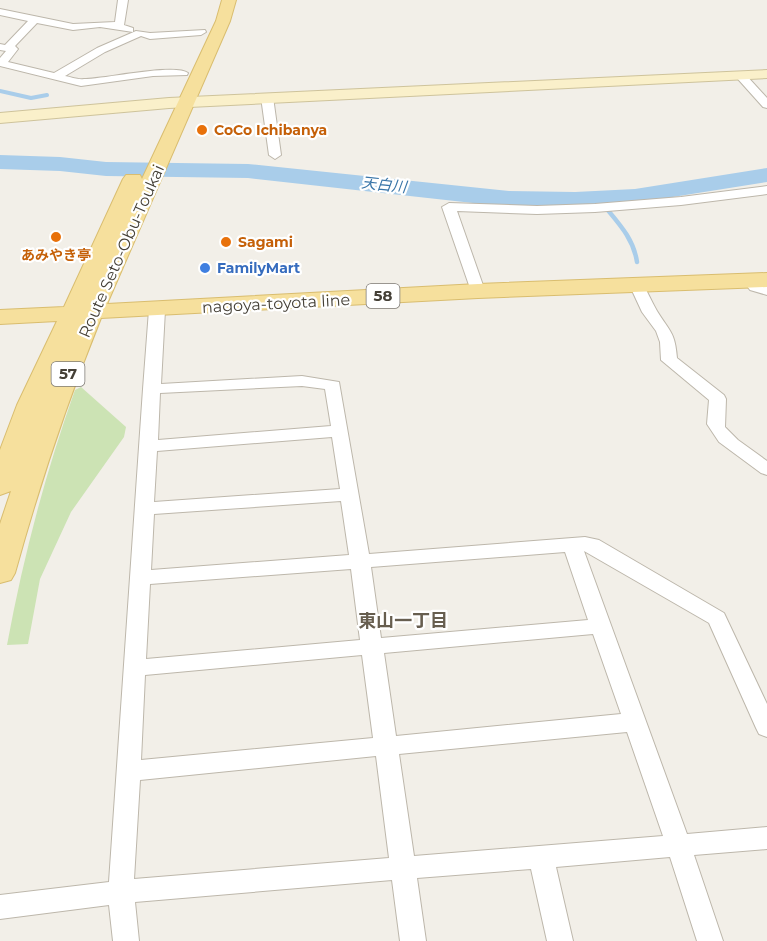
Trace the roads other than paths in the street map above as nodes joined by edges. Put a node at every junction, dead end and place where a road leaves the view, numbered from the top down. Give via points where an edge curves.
1 (123, 0) edge
2 (229, 0) edge
3 (0, 12) edge
4 (207, 16) edge
5 (36, 18) junction
6 (119, 25) junction
7 (140, 33) junction
8 (4, 48) edge
9 (183, 73) junction
10 (767, 74) edge
11 (57, 76) junction
12 (741, 76) junction
13 (267, 97) junction
14 (188, 102) junction
15 (169, 103) junction
16 (767, 105) edge
17 (0, 118) edge
18 (159, 123) dead end
19 (275, 155) dead end
20 (143, 156) dead end
21 (142, 180) junction
22 (767, 190) edge
23 (636, 284) junction
24 (761, 284) edge
25 (478, 291) junction
26 (157, 310) junction
27 (83, 314) junction
28 (0, 317) edge
29 (151, 389) junction
30 (340, 431) junction
31 (147, 446) junction
32 (767, 469) edge
33 (0, 486) edge
34 (350, 494) junction
35 (143, 509) junction
36 (572, 544) junction
37 (360, 561) junction
38 (0, 573) edge
39 (140, 578) junction
40 (601, 626) junction
41 (372, 647) junction
42 (134, 668) junction
43 (759, 693) edge
44 (634, 722) junction
45 (767, 728) edge
46 (386, 746) junction
47 (130, 771) junction
48 (767, 838) edge
49 (678, 844) junction
50 (541, 856) junction
51 (404, 867) junction
52 (121, 892) junction
53 (0, 907) edge
54 (126, 941) edge
55 (413, 941) edge
56 (560, 941) edge
57 (710, 941) edge

1 - 6 street
2 - 14 main road, Route Seto-Obu-Toukai / 57
3 - 5 street
4 - 7 street via 150,36
4 - 9 main road
5 - 6 street via 73,27
5 - 8 street
6 - 7 street
7 - 11 street
8 - 11 street via 13,49 1,63
9 - 11 street via 81,82
9 - 15 main road
10 - 12 street
12 - 13 street
12 - 16 street
13 - 14 street
13 - 19 street
14 - 15 street
14 - 21 main road, Route Seto-Obu-Toukai / 57 via 163,157
15 - 17 street
15 - 18 main road
20 - 21 main road, Route Seto-Obu-Toukai / 57
21 - 27 main road, Route Seto-Obu-Toukai / 57
22 - 25 street via 598,207 449,207
23 - 24 main road, nagoya-toyota line / 58
23 - 25 main road, nagoya-toyota line / 58
23 - 32 street via 664,330 669,360 718,399 717,429
25 - 26 main road, nagoya-toyota line / 58
26 - 27 main road, nagoya-toyota line / 58
26 - 29 street
27 - 28 main road, nagoya-toyota line / 58
27 - 33 main road, Route Seto-Obu-Toukai / 57 via 30,405
27 - 38 main road, Route Seto-Obu-Toukai / 57
29 - 30 street via 302,381 333,386
29 - 31 street
30 - 31 street
30 - 34 street
31 - 35 street
34 - 35 street
34 - 37 street
35 - 39 street
36 - 37 street
36 - 40 street
36 - 43 street via 592,545 717,618
37 - 39 street
37 - 41 street
39 - 42 street
40 - 41 street
40 - 44 street
41 - 42 street
41 - 46 street
42 - 47 street
43 - 45 street
44 - 46 street
44 - 49 street
46 - 47 street
46 - 51 street
47 - 52 street
48 - 49 street
49 - 50 street
49 - 57 street
50 - 51 street
50 - 56 street
51 - 52 street
51 - 55 street
52 - 53 street
52 - 54 street

